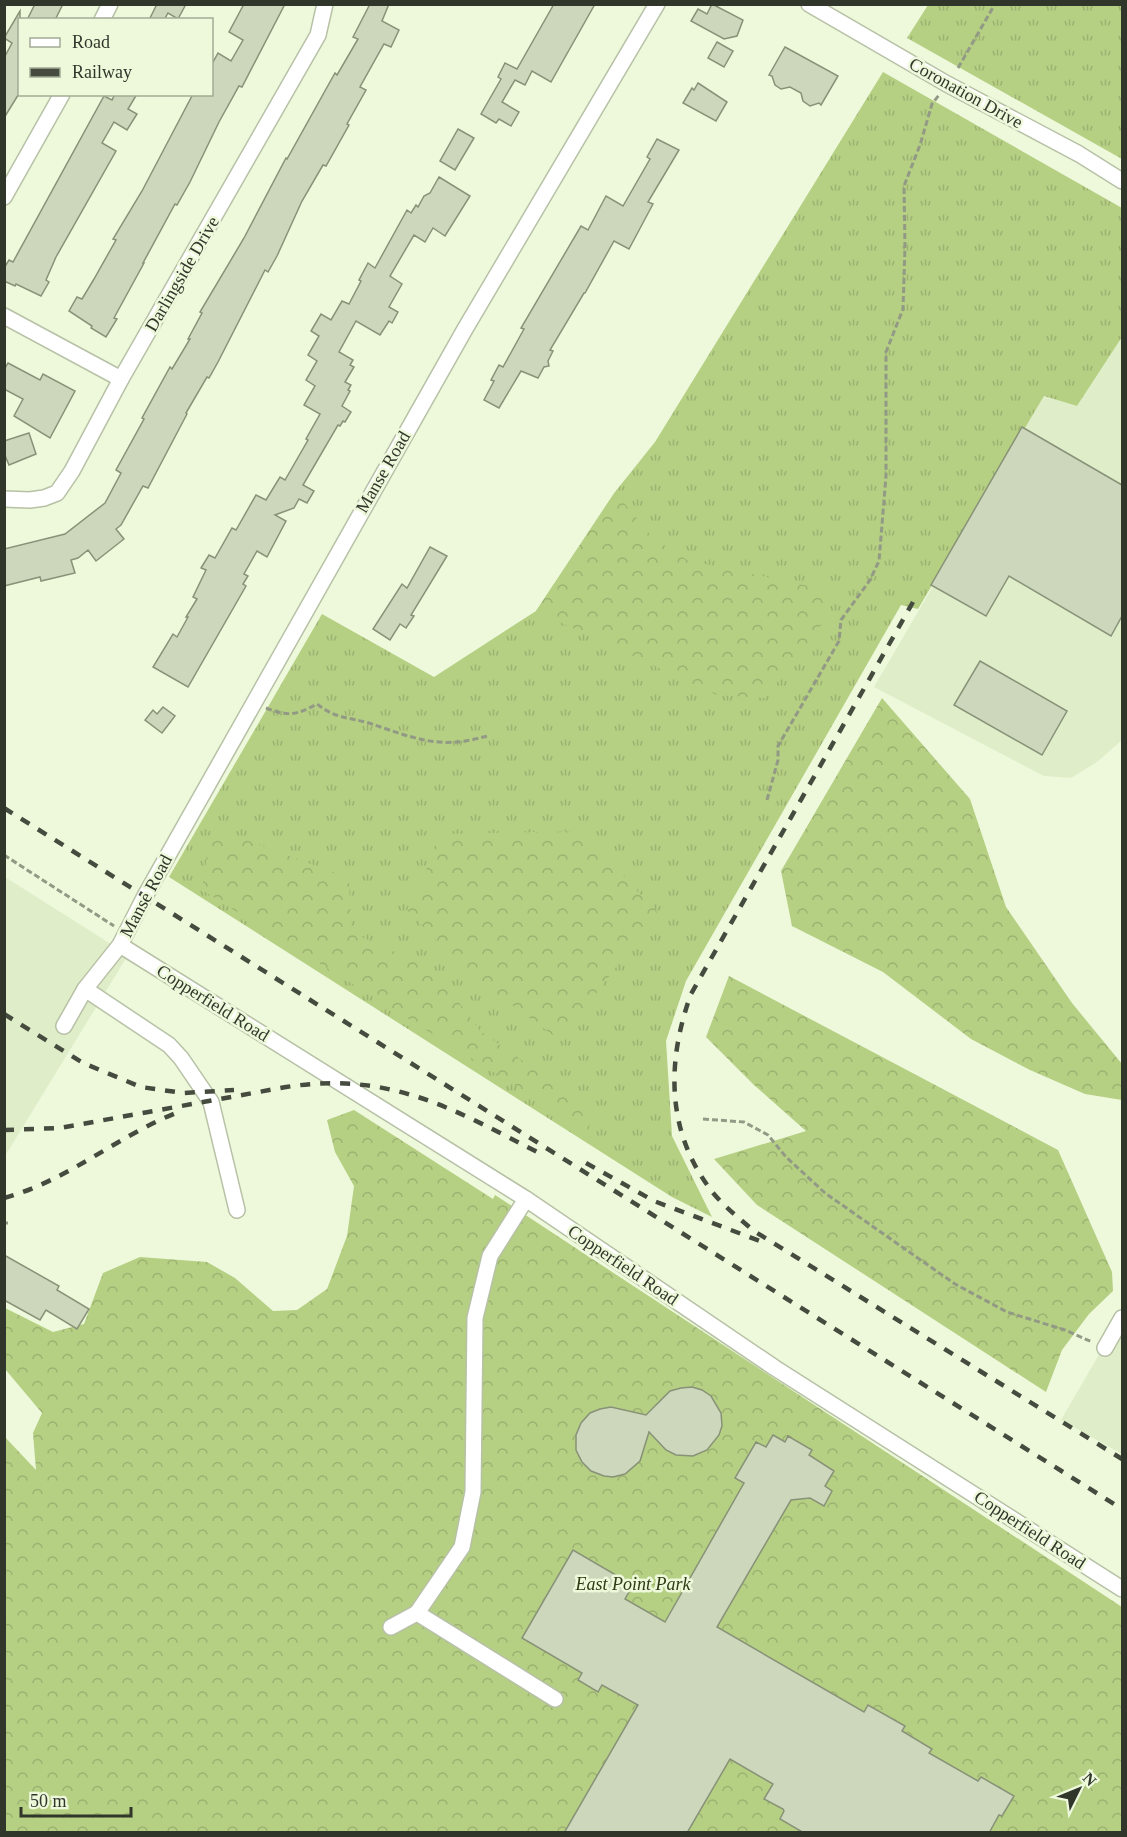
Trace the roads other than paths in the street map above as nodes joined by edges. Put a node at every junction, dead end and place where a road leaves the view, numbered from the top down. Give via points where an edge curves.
1 (111, 4) edge
2 (325, 4) edge
3 (657, 4) edge
4 (809, 4) edge
5 (103, 18) edge
6 (61, 96) edge
7 (1122, 181) edge
8 (4, 196) edge
9 (4, 316) edge
10 (121, 380) junction
11 (4, 499) edge
12 (123, 939) junction
13 (86, 989) junction
14 (63, 1026) dead end
15 (526, 1199) junction
16 (237, 1210) dead end
17 (1122, 1318) edge
18 (1105, 1348) road end
19 (1122, 1589) edge
20 (417, 1613) junction
21 (391, 1627) dead end
22 (555, 1699) dead end

1 - 5 street
2 - 10 street, Darlingside Drive via 318,35
3 - 12 street, Manse Road via 465,329
4 - 7 street, Coronation Drive
6 - 8 street
9 - 10 street
10 - 11 street, Darlingside Drive via 57,493 30,500
12 - 13 street, Manse Road
12 - 15 street, Copperfield Road
13 - 14 street, Manse Road
13 - 16 street via 169,1045 181,1058 211,1102
15 - 19 street, Copperfield Road via 775,1368
15 - 20 street via 490,1256 475,1318 473,1492 462,1547
17 - 18 street
20 - 21 street
20 - 22 street

